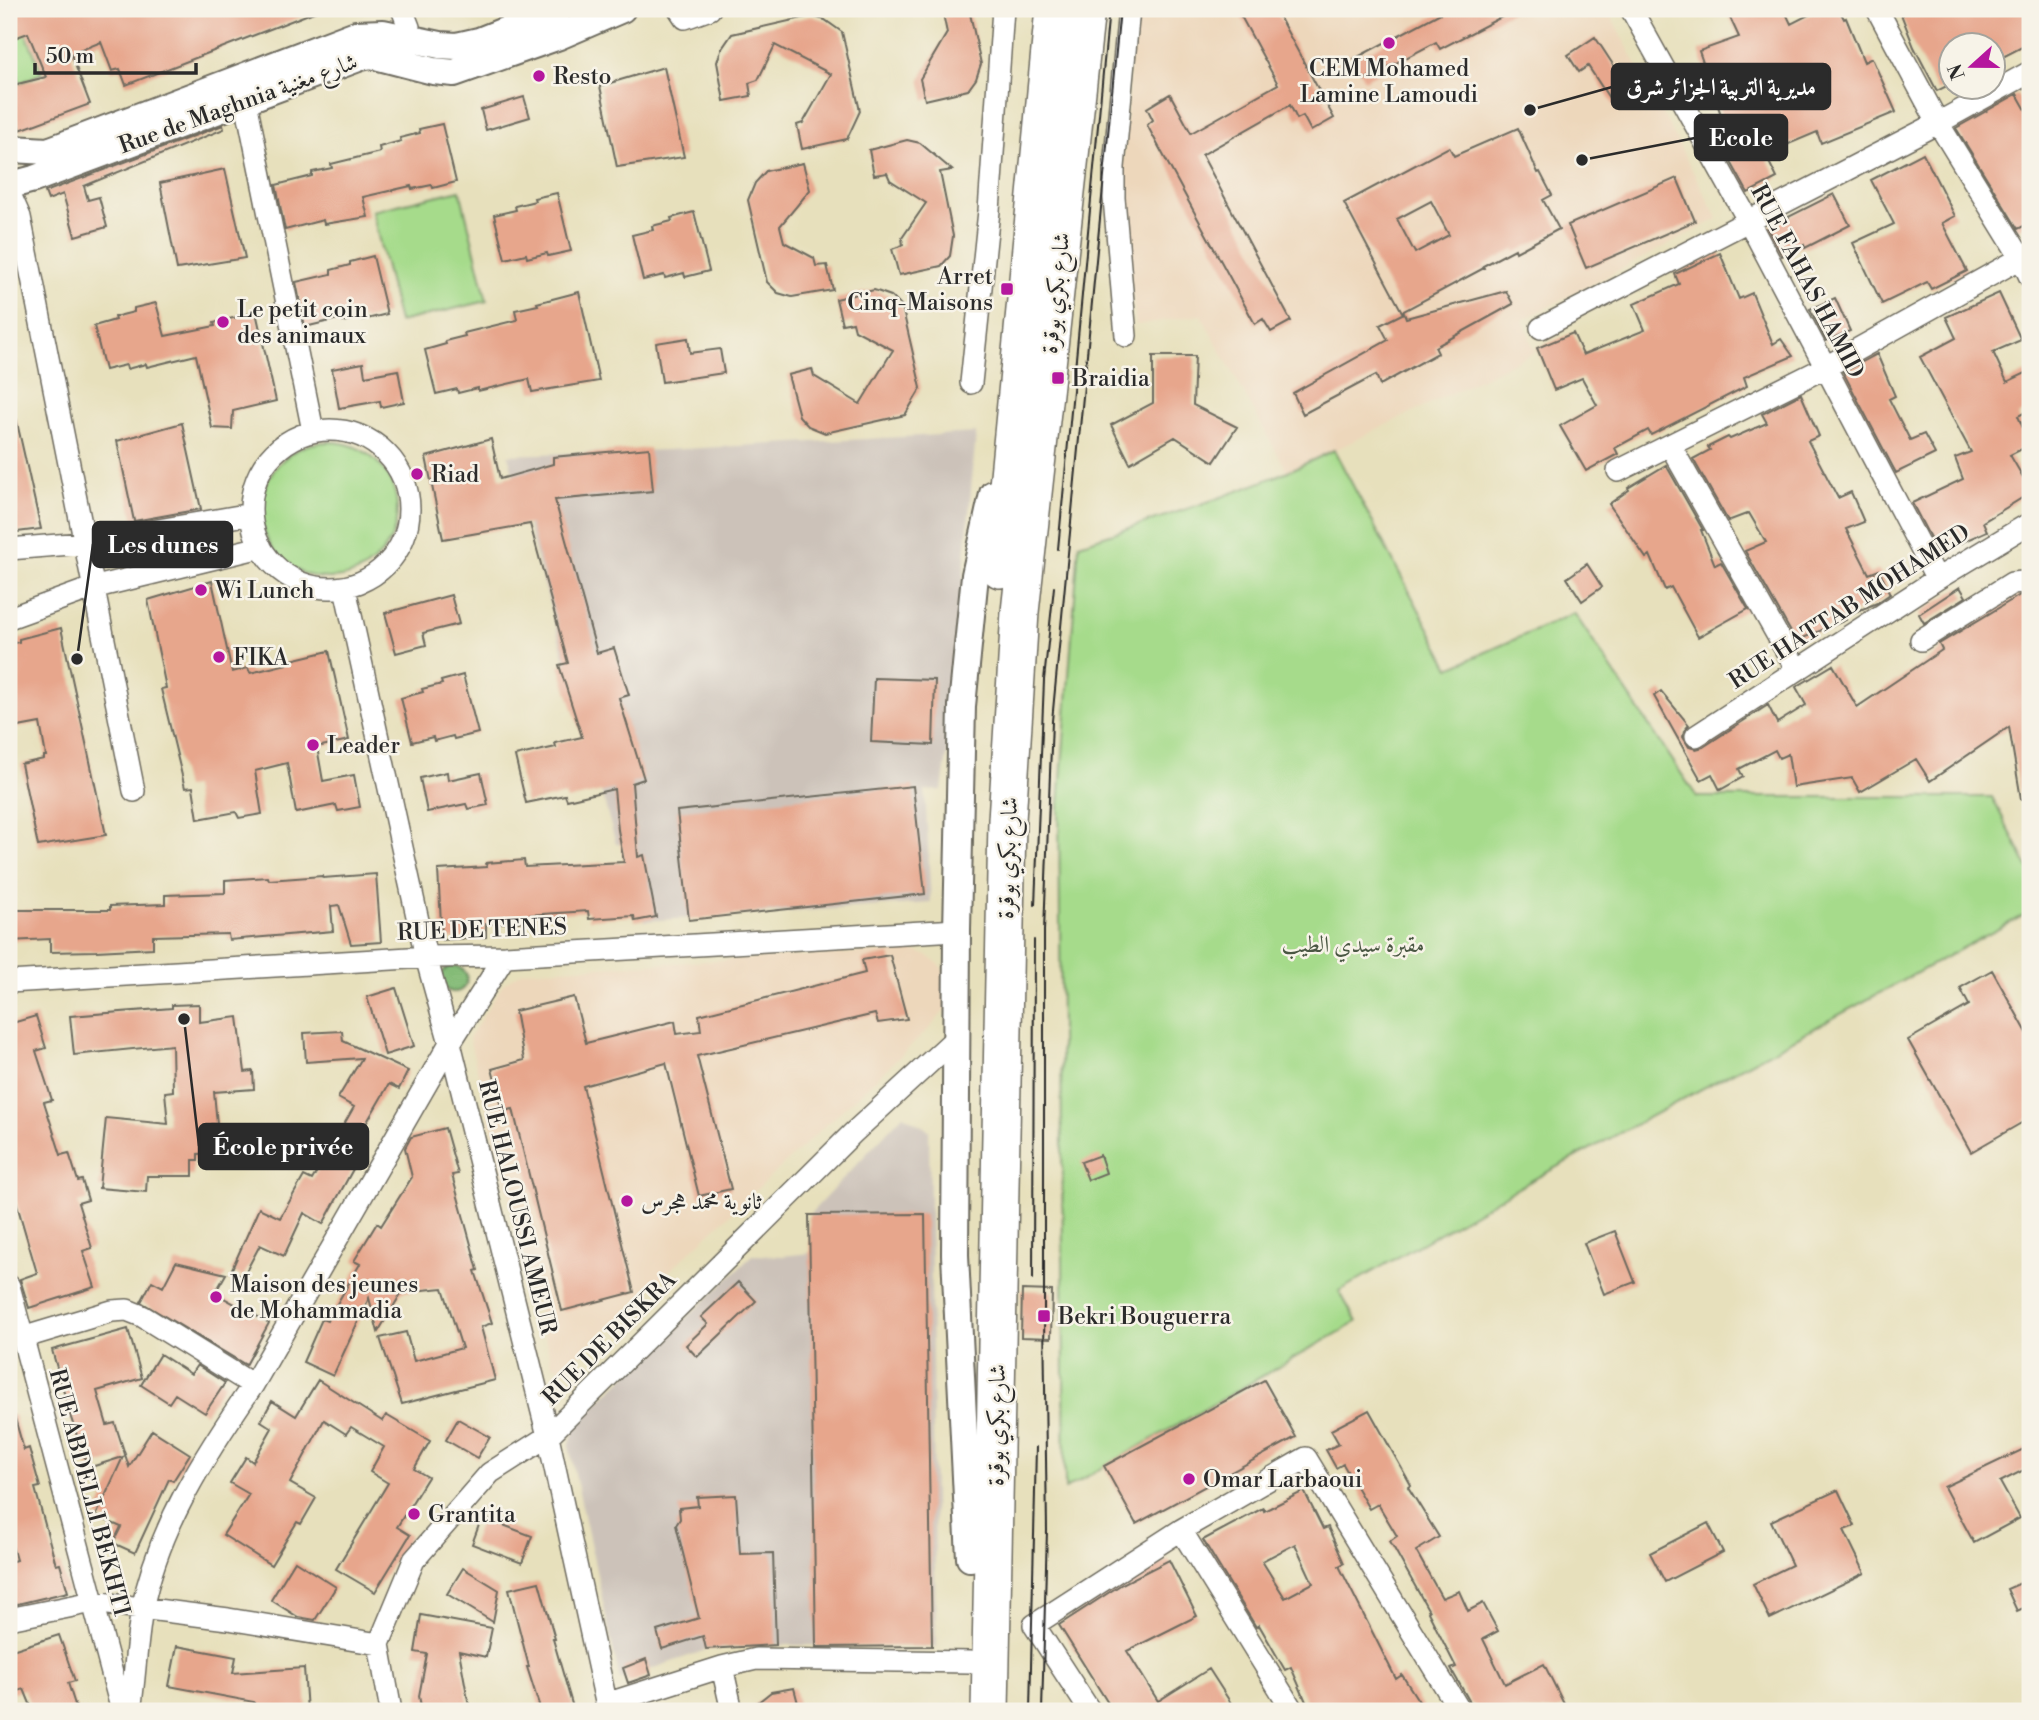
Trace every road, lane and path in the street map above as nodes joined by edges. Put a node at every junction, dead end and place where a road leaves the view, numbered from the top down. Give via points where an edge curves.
1 (402, 9) edge
2 (559, 9) edge
3 (622, 9) edge
4 (679, 9) edge
5 (710, 9) edge
6 (1003, 9) edge
7 (1054, 9) edge
8 (1086, 9) edge
9 (1129, 9) edge
10 (1877, 9) edge
11 (1634, 10) edge
12 (408, 51) junction
13 (2030, 72) edge
14 (243, 88) junction
15 (1938, 123) junction
16 (10, 148) edge
17 (11, 189) edge
18 (1748, 220) junction
19 (2027, 263) edge
20 (1541, 328) dead end
21 (1126, 336) dead end
22 (1824, 368) junction
23 (971, 383) dead end
24 (1018, 387) junction
25 (313, 431) junction
26 (1670, 445) junction
27 (1618, 471) dead end
28 (251, 514) junction
29 (2030, 523) edge
30 (83, 543) junction
31 (261, 547) junction
32 (9, 549) edge
33 (1937, 579) junction
34 (2030, 586) edge
35 (92, 588) junction
36 (345, 588) junction
37 (9, 618) edge
38 (1921, 640) dead end
39 (1797, 670) junction
40 (1696, 736) dead end
41 (134, 792) dead end
42 (957, 930) junction
43 (505, 956) junction
44 (426, 957) junction
45 (9, 982) edge
46 (955, 1039) junction
47 (450, 1043) junction
48 (9, 1286) edge
49 (22, 1338) junction
50 (253, 1385) junction
51 (548, 1436) junction
52 (1181, 1530) junction
53 (970, 1558) junction
54 (93, 1602) junction
55 (142, 1608) junction
56 (9, 1619) edge
57 (379, 1644) junction
58 (971, 1661) junction
59 (722, 1667) junction
60 (607, 1707) edge
61 (122, 1711) edge
62 (130, 1711) edge
63 (390, 1711) edge
64 (732, 1711) edge
65 (972, 1711) edge
66 (990, 1711) edge
67 (1090, 1711) edge
68 (1293, 1711) edge
69 (1460, 1711) edge

1 - 12 street via 409,27
2 - 12 street, Rue de Maghnia شارع مغنية via 479,41
3 - 12 street, Rue de Maghnia شارع مغنية via 460,71 433,71
4 - 5 street via 685,18
6 - 23 street
7 - 24 highway, شارع بكري بوقرة
8 - 66 highway, شارع بكري بوقرة via 1020,612 1007,820
9 - 21 street via 1114,167
10 - 15 street
11 - 18 street, RUE FAHAS HAMID
12 - 14 street, Rue de Maghnia شارع مغنية via 361,57
13 - 15 street
14 - 16 street, Rue de Maghnia شارع مغنية via 48,152
14 - 17 street, Rue de Maghnia شارع مغنية
14 - 25 street
15 - 18 street
15 - 19 street
16 - 17 street via 19,166
17 - 30 street
18 - 20 street
18 - 22 street, RUE FAHAS HAMID
19 - 22 street
22 - 26 street
22 - 33 street, RUE FAHAS HAMID
24 - 42 street via 975,575 962,706
24 - 53 highway, شارع بكري بوقرة via 983,793
25 - 28 street via 292,439 267,461 253,491
25 - 36 street via 338,430 373,443 399,470 408,494 409,519 396,554 369,579
26 - 27 street
26 - 39 street
28 - 30 street
28 - 31 street
29 - 33 street, RUE HATTAB MOHAMED
30 - 32 street
30 - 35 street
31 - 35 street
31 - 36 street via 281,572 300,583
33 - 39 street, RUE HATTAB MOHAMED
34 - 38 street via 2012,583
35 - 37 street
35 - 41 street
36 - 44 street, RUE HALOUSSI AMEUR
39 - 40 street, RUE HATTAB MOHAMED
42 - 43 street, RUE DE TENES
42 - 46 street
43 - 44 street, RUE DE TENES
43 - 47 street
44 - 45 street, RUE DE TENES
44 - 47 street, RUE HALOUSSI AMEUR
46 - 51 street, RUE DE BISKRA via 853,1133
46 - 53 street via 955,1255
47 - 50 street
47 - 51 street, RUE HALOUSSI AMEUR
48 - 49 street, RUE ABDELLI BEKHTI
49 - 50 street via 112,1311 127,1311
49 - 54 street, RUE ABDELLI BEKHTI
50 - 55 street via 222,1430 165,1534
51 - 57 street, RUE DE BISKRA via 490,1473 414,1560
51 - 60 street, RUE HALOUSSI AMEUR
52 - 67 street via 1034,1625
52 - 68 street
52 - 69 street via 1307,1458
53 - 58 highway, شارع بكري بوقرة
54 - 55 street
54 - 56 street
54 - 61 street, RUE ABDELLI BEKHTI
55 - 57 street
55 - 62 street
57 - 63 street
58 - 59 street via 757,1659
58 - 65 highway, شارع بكري بوقرة
59 - 60 street
59 - 64 street

